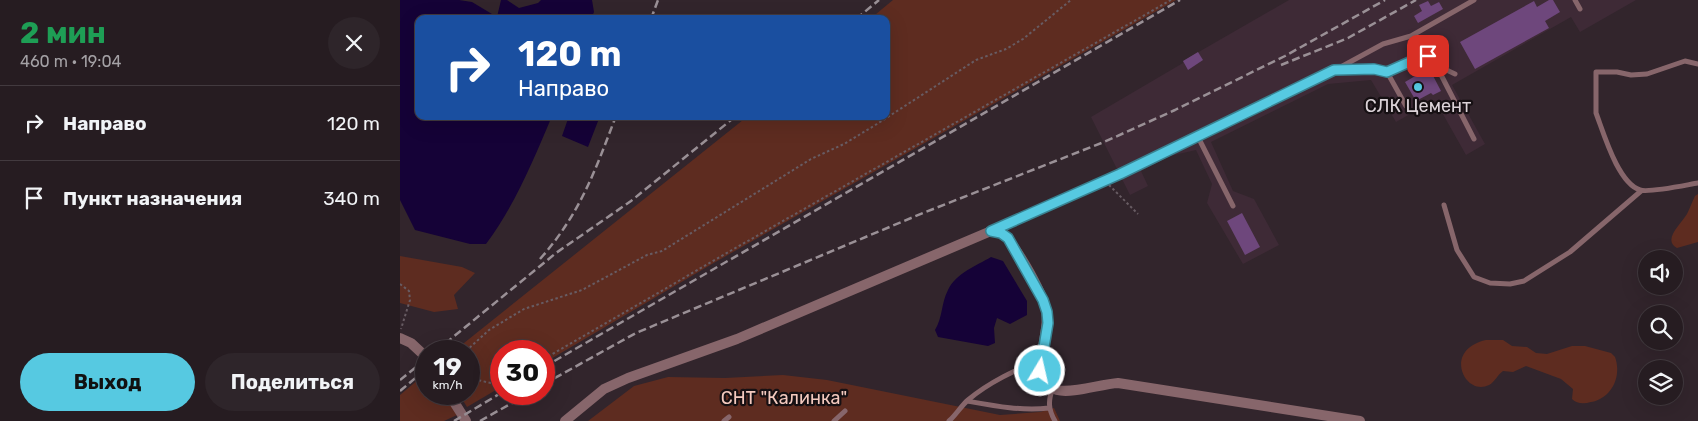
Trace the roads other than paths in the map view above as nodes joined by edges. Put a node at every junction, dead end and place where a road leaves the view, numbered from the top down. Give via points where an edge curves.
1 (1474, 0) edge
2 (1575, 0) edge
3 (1580, 9) dead end
4 (1698, 64) edge
5 (1436, 65) junction
6 (1334, 70) junction
7 (1387, 72) junction
8 (1455, 74) dead end
9 (1406, 106) dead end
10 (1197, 135) junction
11 (1474, 139) dead end
12 (1698, 183) edge
13 (1641, 191) junction
14 (1233, 206) dead end
15 (1444, 206) dead end
16 (991, 231) junction
17 (400, 338) edge
18 (415, 346) edge
19 (1041, 359) junction
20 (1053, 388) junction
21 (967, 401) junction
22 (456, 405) edge
23 (1049, 408) junction
24 (844, 411) dead end
25 (466, 421) edge
26 (565, 421) edge
27 (834, 421) edge
28 (949, 421) edge
29 (1054, 421) edge
30 (1360, 421) edge

1 - 6 lane via 1411,36 1383,44
2 - 3 lane
4 - 13 lane via 1685,61 1647,74 1596,72 1596,113 1622,175
5 - 7 lane via 1428,56
5 - 8 lane
5 - 11 lane
6 - 7 lane via 1374,69
6 - 10 lane
7 - 9 lane
10 - 14 lane
10 - 16 lane
12 - 13 lane
13 - 15 lane via 1570,252 1524,281 1510,284 1490,283 1474,277 1457,250
16 - 19 street via 1008,238 1043,300 1048,323
16 - 26 street via 700,354 628,378 604,390
17 - 18 street
19 - 20 street via 1043,379
19 - 21 lane via 1016,370
20 - 23 lane
20 - 30 street via 1067,391 1118,383
21 - 23 lane via 1004,408
21 - 28 lane
22 - 25 street
23 - 29 lane
24 - 27 lane

